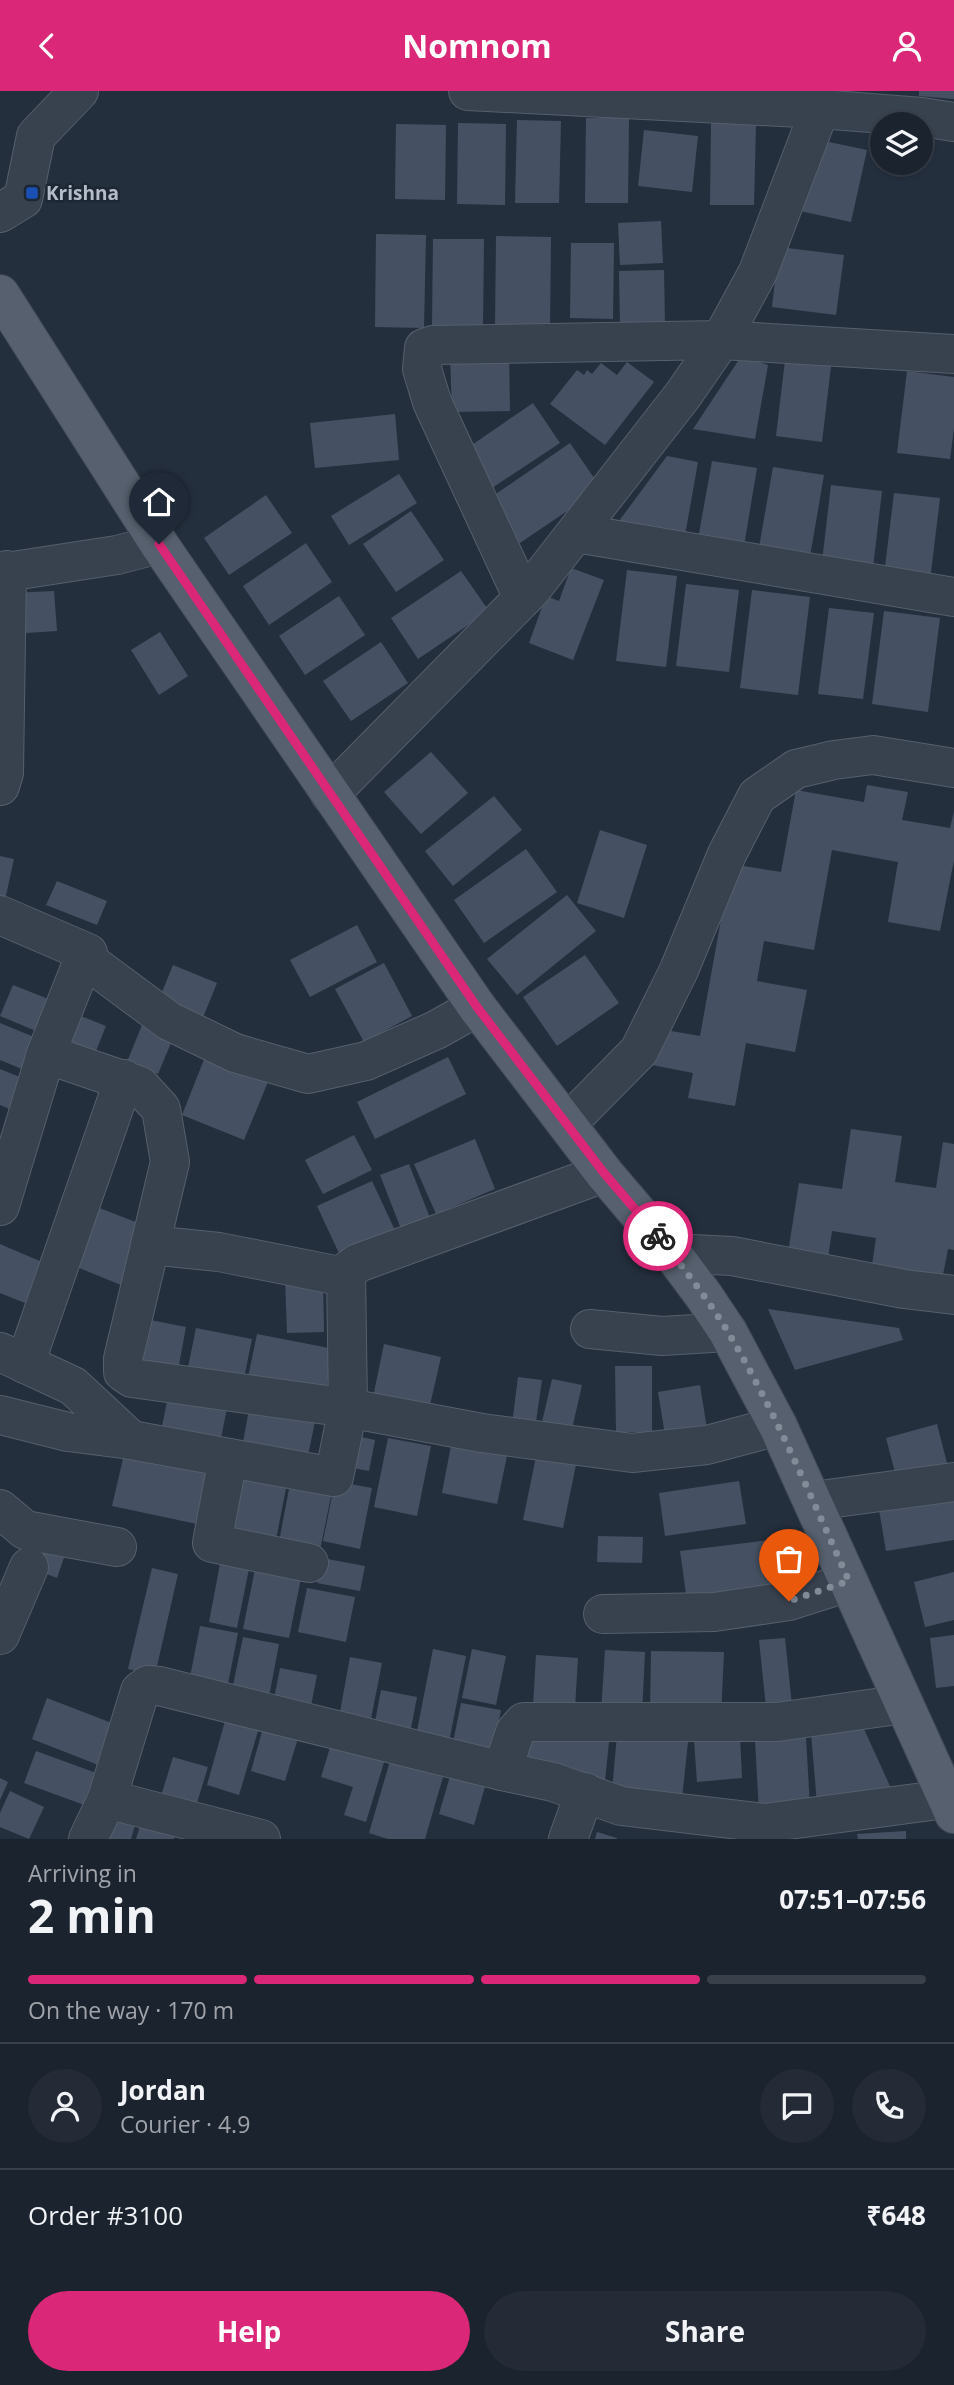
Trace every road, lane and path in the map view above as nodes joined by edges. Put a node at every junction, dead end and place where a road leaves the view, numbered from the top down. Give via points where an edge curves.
1 (79, 91) edge
2 (468, 91) edge
3 (688, 97) edge
4 (910, 104) edge
5 (820, 109) junction
6 (954, 122) edge
7 (0, 213) edge
8 (0, 294) edge
9 (721, 340) junction
10 (954, 354) edge
11 (576, 533) junction
12 (159, 544) junction
13 (3, 572) edge
14 (954, 597) edge
15 (523, 598) junction
16 (954, 768) edge
17 (0, 786) edge
18 (330, 794) junction
19 (0, 915) edge
20 (84, 958) junction
21 (477, 1007) junction
22 (46, 1053) junction
23 (124, 1079) junction
24 (567, 1124) junction
25 (604, 1173) junction
26 (0, 1206) edge
27 (150, 1245) junction
28 (672, 1253) junction
29 (345, 1277) junction
30 (954, 1295) edge
31 (590, 1329) dead end
32 (728, 1332) junction
33 (13, 1358) edge
34 (348, 1408) junction
35 (0, 1415) edge
36 (778, 1426) junction
37 (131, 1440) junction
38 (228, 1458) junction
39 (954, 1482) edge
40 (813, 1501) junction
41 (0, 1510) edge
42 (117, 1547) dead end
43 (309, 1563) dead end
44 (29, 1567) dead end
45 (849, 1581) junction
46 (603, 1614) dead end
47 (2, 1626) edge
48 (904, 1704) junction
49 (502, 1771) junction
50 (585, 1792) junction
51 (107, 1799) junction
52 (950, 1807) edge
53 (762, 1831) edge
54 (88, 1839) edge
55 (261, 1839) edge
56 (568, 1839) edge

1 - 7 street via 36,136 23,199
2 - 3 street
3 - 5 street
4 - 5 street
4 - 6 street
5 - 9 street via 758,272
8 - 12 main road
9 - 10 street
9 - 11 street
9 - 15 street via 442,344 425,348 422,369 432,402
11 - 14 street
11 - 15 street
12 - 13 street
12 - 18 main road
13 - 17 street via 4,773
15 - 18 street
16 - 24 street via 873,755 834,760 796,769 757,796 639,1051
18 - 21 main road
19 - 20 street via 88,953
20 - 21 street via 169,1021 235,1053 308,1074 366,1061
20 - 22 street
21 - 24 main road
22 - 23 street
22 - 26 street
23 - 27 street via 140,1086 161,1109 170,1162
23 - 33 street
24 - 25 main road
25 - 28 main road
25 - 29 street via 358,1263
27 - 29 street via 219,1252
27 - 34 street via 123,1372 132,1378
28 - 30 street via 732,1257
28 - 32 main road
29 - 34 street
31 - 32 street via 662,1336
32 - 36 main road
33 - 37 street via 73,1386
34 - 36 street via 482,1433 632,1453 707,1445
34 - 38 street via 334,1477
35 - 37 street
36 - 40 main road
37 - 38 street
38 - 43 street via 212,1543
39 - 40 street
40 - 45 main road
41 - 42 street via 25,1530
44 - 47 street
45 - 46 street via 789,1601 714,1612
45 - 48 main road
48 - 49 street via 777,1722 524,1722 515,1732
48 - 52 main road
49 - 50 street
49 - 51 street via 148,1685 140,1691
50 - 53 street via 621,1806
50 - 56 street
51 - 54 street
51 - 55 street
52 - 53 street

